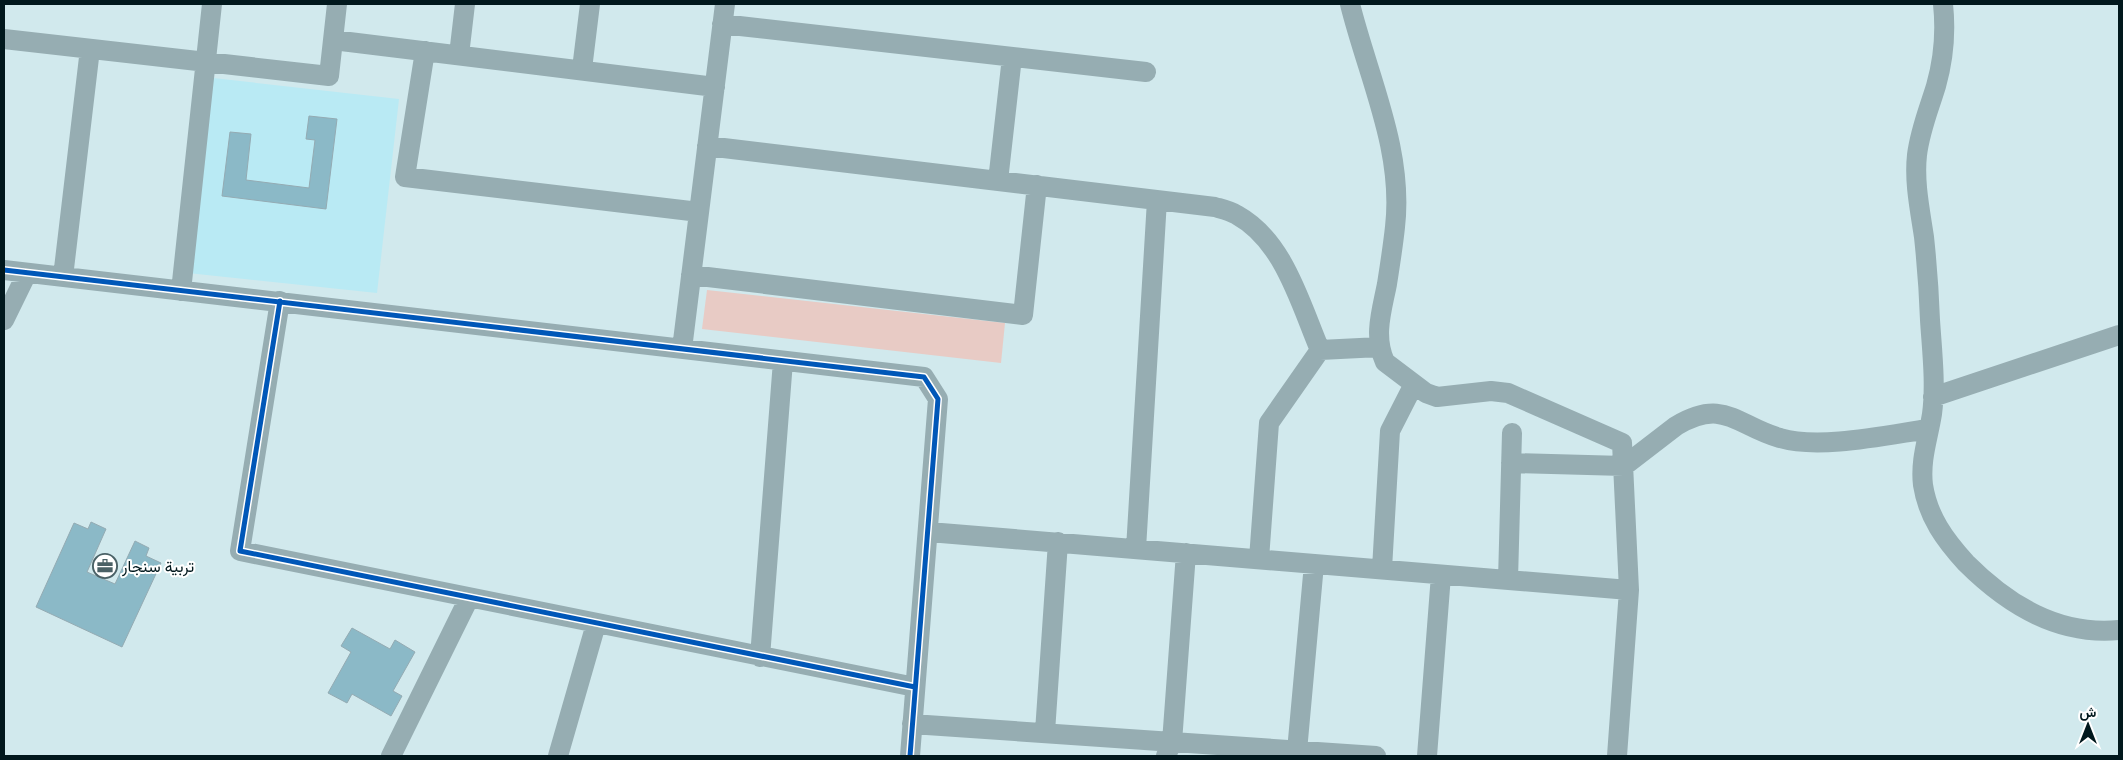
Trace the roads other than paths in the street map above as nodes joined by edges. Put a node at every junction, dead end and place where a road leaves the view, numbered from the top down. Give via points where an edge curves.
1 (212, 4) edge
2 (337, 4) edge
3 (465, 4) edge
4 (590, 4) edge
5 (725, 4) edge
6 (1350, 4) edge
7 (1943, 4) edge
8 (722, 24) junction
9 (4, 40) edge
10 (333, 40) junction
11 (90, 49) junction
12 (425, 51) junction
13 (459, 55) junction
14 (1012, 57) junction
15 (205, 62) junction
16 (582, 69) junction
17 (1146, 72) dead end
18 (714, 87) junction
19 (707, 146) junction
20 (998, 181) junction
21 (1037, 186) junction
22 (1157, 200) junction
23 (699, 212) junction
24 (4, 270) edge
25 (27, 273) junction
26 (691, 275) junction
27 (63, 277) junction
28 (181, 291) junction
29 (280, 301) junction
30 (4, 320) edge
31 (2119, 335) edge
32 (1380, 347) junction
33 (682, 349) junction
34 (1320, 350) junction
35 (783, 360) junction
36 (1414, 384) junction
37 (1933, 397) junction
38 (1928, 429) junction
39 (1512, 433) dead end
40 (1511, 463) junction
41 (1624, 466) junction
42 (929, 532) junction
43 (1058, 542) junction
44 (1136, 549) junction
45 (1186, 553) junction
46 (1259, 559) junction
47 (1314, 564) junction
48 (1382, 569) junction
49 (1441, 574) junction
50 (1508, 580) junction
51 (1629, 590) junction
52 (469, 598) junction
53 (596, 624) junction
54 (2119, 630) edge
55 (760, 657) junction
56 (914, 687) junction
57 (912, 724) junction
58 (1045, 732) junction
59 (1169, 749) edge
60 (1230, 751) edge
61 (1297, 751) junction
62 (391, 756) edge
63 (558, 756) edge
64 (910, 756) edge
65 (1376, 756) edge
66 (1427, 756) edge
67 (1617, 756) edge

1 - 15 street
2 - 10 street
3 - 13 street
4 - 16 street
5 - 8 street
6 - 32 street via 1387,131 1397,190 1395,227 1379,324
7 - 37 street via 1945,46 1919,140 1916,174 1928,274
8 - 14 street
8 - 18 street
9 - 11 street
10 - 12 street
10 - 15 street via 329,76
11 - 15 street
11 - 27 street
12 - 13 street
12 - 23 street via 405,177
13 - 16 street
14 - 17 street
14 - 20 street
15 - 28 street
16 - 18 street
18 - 19 street
19 - 20 street
19 - 23 street
20 - 21 street
21 - 22 street
21 - 26 street via 1024,314
22 - 34 street via 1215,207 1236,214 1254,226 1274,249 1287,272
22 - 44 street
23 - 26 street
24 - 25 street
25 - 27 street
25 - 30 street
26 - 33 street
27 - 28 street
28 - 29 street
29 - 33 street
29 - 52 street via 240,551
31 - 37 street
32 - 34 street
32 - 36 street via 1387,366
33 - 35 street
34 - 46 street via 1269,423
35 - 42 street via 924,377 938,399
35 - 55 street
36 - 41 street via 1437,397 1491,391 1508,393 1622,443
36 - 48 street via 1390,431
37 - 38 street
38 - 41 street via 1806,443 1780,438 1726,414 1706,414 1676,426
38 - 54 street via 1922,466 1923,485 1933,520 1954,550 1993,589 2033,614 2078,629
39 - 40 street
40 - 41 street
40 - 50 street
41 - 51 street
42 - 43 street
42 - 56 street
43 - 44 street
43 - 58 street
44 - 45 street
45 - 46 street
45 - 59 street
46 - 47 street
47 - 48 street
47 - 61 street
48 - 49 street
49 - 50 street
49 - 66 street
50 - 51 street
51 - 67 street
52 - 53 street
52 - 62 street
53 - 55 street
53 - 63 street
55 - 56 street
56 - 57 street
57 - 58 street
57 - 64 street
58 - 59 street
59 - 60 street
60 - 61 street
61 - 65 street

